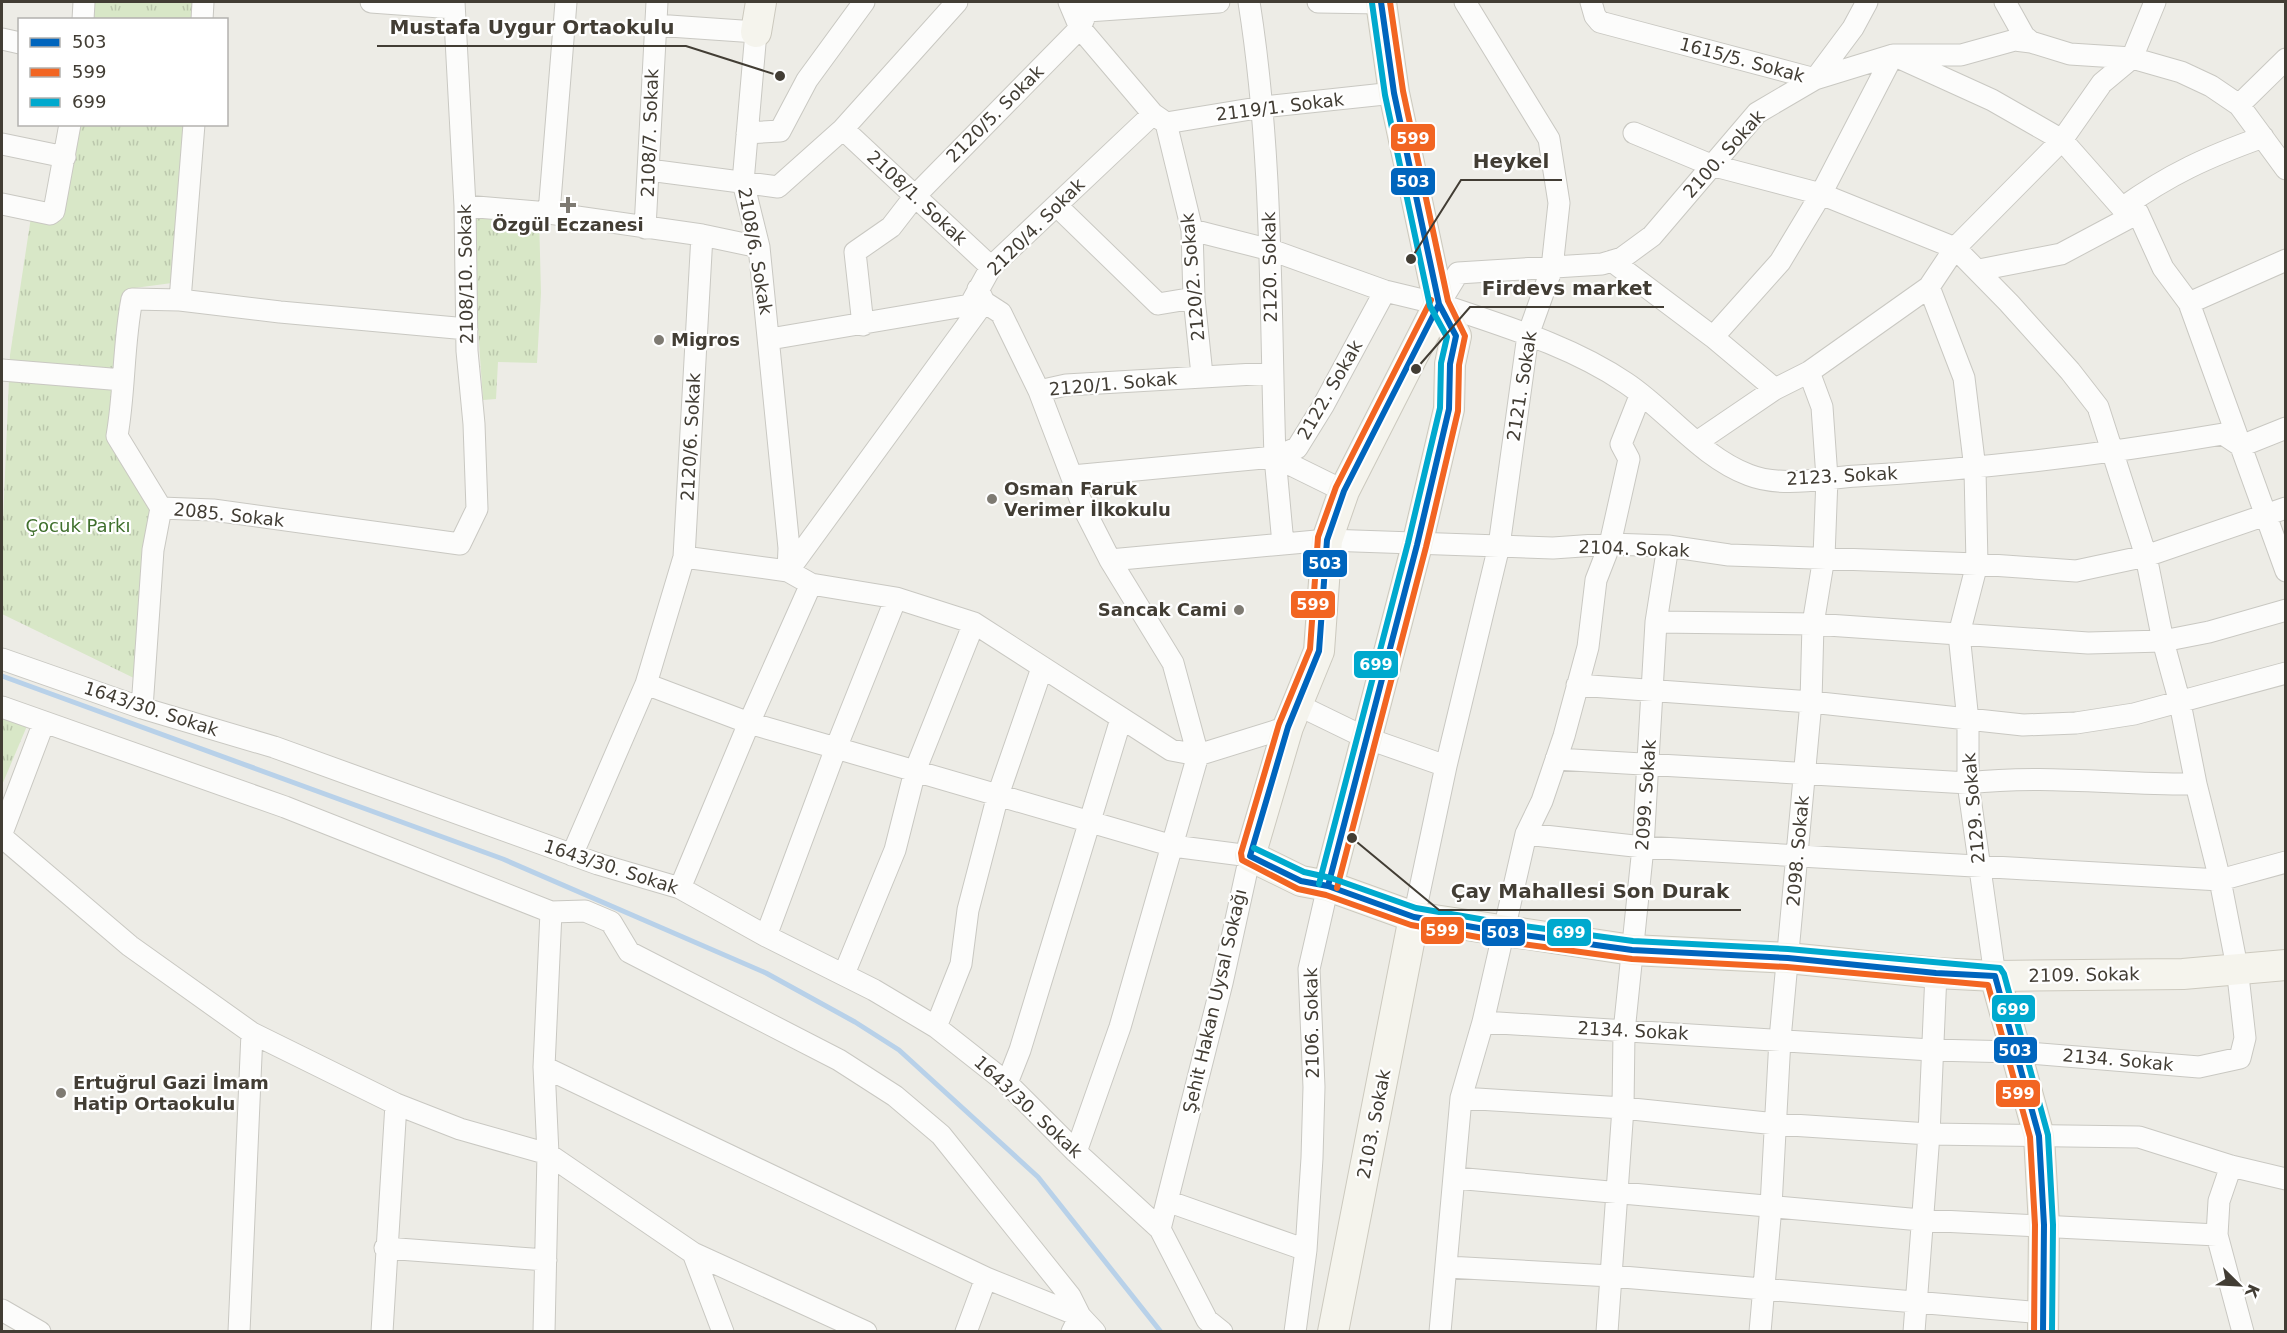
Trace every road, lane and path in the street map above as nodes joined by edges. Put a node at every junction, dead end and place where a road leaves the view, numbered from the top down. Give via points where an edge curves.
1 (84, 2) edge
2 (203, 2) edge
3 (371, 2) edge
4 (566, 2) edge
5 (657, 2) edge
6 (761, 2) edge
7 (864, 2) edge
8 (957, 2) edge
9 (1069, 2) edge
10 (1219, 2) edge
11 (1249, 2) edge
12 (1318, 2) edge
13 (1381, 2) edge
14 (1464, 2) edge
15 (1591, 2) edge
16 (1867, 2) edge
17 (2005, 2) edge
18 (2155, 2) edge
19 (454, 5) edge
20 (83, 18) edge
21 (202, 18) edge
22 (655, 26) junction
23 (1080, 28) junction
24 (756, 32) junction
25 (2, 39) edge
26 (2031, 42) junction
27 (18, 43) edge
28 (1893, 55) junction
29 (2132, 58) junction
30 (2286, 59) edge
31 (1815, 80) junction
32 (1394, 93) junction
33 (2239, 105) junction
34 (1263, 107) junction
35 (1159, 118) junction
36 (70, 126) edge
37 (194, 126) edge
38 (843, 129) junction
39 (747, 133) junction
40 (1634, 133) dead end
41 (2263, 137) junction
42 (2062, 140) junction
43 (2, 144) edge
44 (65, 157) junction
45 (1711, 165) junction
46 (2286, 169) edge
47 (650, 170) junction
48 (742, 183) junction
49 (1821, 194) junction
50 (915, 196) junction
51 (2, 204) edge
52 (465, 206) junction
53 (1057, 206) junction
54 (2130, 210) junction
55 (549, 213) junction
56 (645, 228) junction
57 (1192, 230) junction
58 (702, 235) junction
59 (759, 247) junction
60 (1955, 248) junction
61 (1271, 250) junction
62 (2286, 260) edge
63 (1612, 261) junction
64 (992, 267) junction
65 (1552, 268) junction
66 (1979, 270) junction
67 (1929, 287) junction
68 (1385, 291) junction
69 (981, 295) junction
70 (1194, 298) junction
71 (180, 300) junction
72 (2189, 303) junction
73 (1439, 304) junction
74 (862, 325) junction
75 (467, 329) junction
76 (1528, 335) junction
77 (1713, 337) junction
78 (770, 339) junction
79 (2, 370) edge
80 (1809, 372) junction
81 (1272, 373) junction
82 (1202, 375) junction
83 (123, 380) junction
84 (1775, 388) junction
85 (1039, 391) junction
86 (1640, 396) junction
87 (2286, 428) edge
88 (1697, 442) junction
89 (2241, 446) junction
90 (2115, 453) junction
91 (1275, 457) junction
92 (1975, 469) junction
93 (1072, 476) junction
94 (1827, 478) junction
95 (1344, 491) junction
96 (161, 508) junction
97 (2276, 511) edge
98 (1328, 540) junction
99 (460, 544) joint
100 (1282, 544) junction
101 (1610, 544) junction
102 (1417, 545) junction
103 (1499, 546) junction
104 (1668, 546) junction
105 (2146, 556) junction
106 (684, 557) junction
107 (1824, 557) junction
108 (1110, 560) junction
109 (1977, 564) junction
110 (788, 571) junction
111 (2286, 571) edge
112 (812, 584) junction
113 (896, 598) junction
114 (2286, 610) edge
115 (1656, 622) junction
116 (974, 623) junction
117 (1813, 624) junction
118 (1959, 634) junction
119 (2163, 641) junction
120 (2, 659) edge
121 (1042, 668) junction
122 (2286, 673) edge
123 (646, 684) junction
124 (1577, 686) junction
125 (1653, 692) junction
126 (1812, 702) junction
127 (2180, 702) junction
128 (2, 707) edge
129 (142, 708) junction
130 (1292, 715) junction
131 (1121, 719) junction
132 (1968, 721) junction
133 (44, 722) junction
134 (748, 723) junction
135 (1366, 738) junction
136 (836, 748) junction
137 (1198, 755) junction
138 (1556, 759) junction
139 (1647, 765) junction
140 (1446, 766) junction
141 (915, 771) junction
142 (1806, 773) junction
143 (1968, 783) junction
144 (2196, 784) junction
145 (998, 795) junction
146 (1088, 821) junction
147 (1526, 834) junction
148 (2, 835) edge
149 (1173, 846) junction
150 (1643, 847) junction
151 (572, 855) junction
152 (1250, 856) junction
153 (1798, 857) junction
154 (2286, 862) edge
155 (1980, 867) junction
156 (2220, 880) junction
157 (1328, 886) junction
158 (680, 888) junction
159 (551, 912) junction
160 (1414, 917) junction
161 (1503, 932) junction
162 (766, 936) junction
163 (1632, 950) junction
164 (1788, 958) junction
165 (2286, 965) edge
166 (2237, 968) junction
167 (1936, 973) junction
168 (844, 974) junction
169 (1995, 976) junction
170 (1483, 1022) junction
171 (936, 1027) junction
172 (1624, 1032) junction
173 (252, 1033) junction
174 (1780, 1039) junction
175 (1931, 1050) junction
176 (2017, 1052) junction
177 (544, 1067) junction
178 (1007, 1083) junction
179 (1461, 1098) junction
180 (396, 1104) junction
181 (1623, 1108) junction
182 (1776, 1124) junction
183 (1929, 1134) junction
184 (2039, 1136) junction
185 (1076, 1152) junction
186 (548, 1154) junction
187 (2232, 1166) junction
188 (1455, 1178) junction
189 (2286, 1179) edge
190 (1617, 1194) junction
191 (1167, 1202) junction
192 (1771, 1206) junction
193 (1921, 1220) junction
194 (2044, 1225) junction
195 (1160, 1229) junction
196 (2217, 1235) junction
197 (386, 1248) junction
198 (1306, 1250) junction
199 (693, 1253) junction
200 (546, 1260) junction
201 (1447, 1267) junction
202 (1611, 1276) junction
203 (986, 1278) junction
204 (1763, 1289) junction
205 (1916, 1302) junction
206 (2, 1310) edge
207 (2043, 1322) edge
208 (1076, 1324) edge
209 (40, 1332) edge
210 (238, 1332) edge
211 (382, 1332) edge
212 (544, 1332) edge
213 (723, 1332) edge
214 (866, 1332) edge
215 (966, 1332) edge
216 (1095, 1332) edge
217 (1222, 1332) edge
218 (1295, 1332) edge
219 (1333, 1332) edge
220 (1440, 1332) edge
221 (1607, 1332) edge
222 (1760, 1332) edge
223 (1914, 1332) edge
224 (2243, 1332) edge

1 - 20 street
2 - 21 street
3 - 19 street
4 - 55 street
5 - 22 street, 2108/7. Sokak
6 - 24 main road
7 - 39 street via 807,80 780,131
8 - 38 street
9 - 23 street, 2120/2. Sokak
10 - 23 street, 2120/5. Sokak via 1087,11
11 - 34 street, 2120. Sokak
12 - 13 street
13 - 32 main road, 2106. Sokak
14 - 65 street, 2121. Sokak via 1549,140 1559,203
15 - 31 street, 1615/5. Sokak via 1594,16 1600,22
16 - 31 street, 1615/5. Sokak
17 - 26 street
18 - 29 street
19 - 52 street, 2108/10. Sokak
22 - 24 street
22 - 47 street, 2108/7. Sokak
23 - 35 street, 2120/2. Sokak
23 - 50 street, 2120/5. Sokak
24 - 39 street, 2108/6. Sokak
25 - 27 street
26 - 28 street, 2100. Sokak via 2015,39 1961,56
26 - 29 street, 2100. Sokak via 2070,54
28 - 31 street, 2100. Sokak
28 - 42 street via 1992,100
28 - 49 street
29 - 33 street, 2100. Sokak via 2181,72
29 - 42 street via 2102,83
30 - 33 street
31 - 45 street, 2100. Sokak via 1757,113
32 - 34 street, 2119/1. Sokak
32 - 73 main road, 2106. Sokak
33 - 41 street, 2100. Sokak
34 - 35 street, 2119/1. Sokak
34 - 61 street, 2120. Sokak
35 - 53 street, 2120/4. Sokak
35 - 57 street, 2120/2. Sokak
36 - 44 street
37 - 71 street
38 - 48 street via 778,187
38 - 50 street, 2108/1. Sokak
39 - 48 street, 2108/6. Sokak
40 - 45 street
41 - 46 street, 2100. Sokak
41 - 54 street via 2166,177
42 - 54 street
42 - 60 street
43 - 44 street
44 - 51 street via 51,214
45 - 49 street
45 - 63 street, 2100. Sokak via 1652,236
47 - 48 street
47 - 56 street, 2108/7. Sokak
48 - 59 street, 2108/6. Sokak
49 - 60 street
49 - 77 street via 1780,262
50 - 64 street, 2108/1. Sokak
50 - 74 street, 2120/5. Sokak via 891,227 855,252
52 - 55 street
52 - 75 street, 2108/10. Sokak
53 - 64 street, 2120/4. Sokak
53 - 70 street via 1158,304
54 - 66 street via 2061,254
54 - 72 street via 2163,268
55 - 56 street
56 - 58 street
57 - 61 street
57 - 70 street, 2120/2. Sokak
58 - 59 street
58 - 106 street, 2120/6. Sokak
59 - 78 street, 2108/6. Sokak
60 - 66 street, 2134. Sokak
60 - 67 street
61 - 68 street
61 - 81 street, 2120. Sokak
62 - 72 street
63 - 65 street, 2100. Sokak
63 - 77 street
64 - 69 street, 2120/4. Sokak
65 - 73 street, 2100. Sokak via 1458,273
65 - 76 street, 2121. Sokak
66 - 90 street, 2134. Sokak via 2098,407
67 - 80 street
67 - 92 street, 2129. Sokak via 1964,378
68 - 73 street
68 - 91 street, 2122. Sokak via 1297,448
69 - 74 street, 2120/4. Sokak via 970,305
69 - 85 street, 2120/1. Sokak via 1001,313
69 - 110 street
70 - 82 street, 2120/2. Sokak
71 - 75 street
71 - 83 street via 132,299 125,334
72 - 89 street
73 - 76 street, 2123. Sokak
73 - 95 main road, Şehit Hakan Uysal Sokağı
73 - 102 main road, 2106. Sokak via 1456,336 1450,364 1449,409
74 - 78 street, 2120/4. Sokak
75 - 99 street, 2108/10. Sokak via 477,509
76 - 86 street, 2123. Sokak via 1576,353 1628,384
76 - 103 street, 2121. Sokak
77 - 84 street
78 - 110 street, 2108/6. Sokak
79 - 83 street
80 - 84 street
80 - 94 street, 2098. Sokak via 1822,407
81 - 82 street, 2120/1. Sokak
81 - 91 street, 2120. Sokak
82 - 85 street, 2120/1. Sokak via 1066,385
83 - 96 street via 117,436
84 - 88 street
85 - 93 street
86 - 88 street, 2123. Sokak via 1661,408
86 - 101 street via 1622,444 1629,459
87 - 89 street
88 - 94 street, 2123. Sokak via 1750,476 1789,481
89 - 90 street, 2123. Sokak via 2223,434
89 - 97 street
90 - 92 street, 2123. Sokak
90 - 105 street, 2134. Sokak
91 - 93 street, 2122. Sokak
91 - 95 street
91 - 100 street, 2120. Sokak
92 - 94 street, 2123. Sokak
92 - 109 street, 2129. Sokak
93 - 108 street
94 - 107 street, 2098. Sokak
95 - 98 main road, Şehit Hakan Uysal Sokağı
96 - 99 street, 2085. Sokak via 213,510
96 - 129 street, 2085. Sokak via 153,550
97 - 105 street, 2104. Sokak
97 - 111 street
98 - 100 street, 2104. Sokak
98 - 102 street, 2104. Sokak
98 - 130 main road, Şehit Hakan Uysal Sokağı via 1319,651
100 - 108 street, 2104. Sokak
101 - 103 street, 2104. Sokak
101 - 104 street, 2104. Sokak
101 - 124 street via 1596,580 1588,647
102 - 103 street, 2104. Sokak
102 - 135 main road, 2106. Sokak
103 - 140 street
104 - 107 street, 2104. Sokak via 1729,555
104 - 115 street, 2099. Sokak
105 - 109 street, 2104. Sokak via 2076,571
105 - 119 street, 2134. Sokak
106 - 110 street
106 - 123 street, 2120/6. Sokak
107 - 109 street, 2104. Sokak
107 - 117 street, 2098. Sokak
108 - 137 street via 1173,663
109 - 118 street, 2129. Sokak
110 - 112 street
112 - 113 street
112 - 134 street
113 - 116 street
113 - 136 street
114 - 119 street
115 - 117 street
115 - 125 street, 2099. Sokak
116 - 121 street
116 - 141 street
117 - 118 street
117 - 126 street, 2098. Sokak
118 - 119 street via 2088,643
118 - 132 street, 2129. Sokak
119 - 127 street, 2134. Sokak
120 - 129 street, 1643/30. Sokak
121 - 131 street
121 - 145 street
122 - 127 street
123 - 134 street
123 - 151 street, 2120/6. Sokak
124 - 125 street
124 - 138 street
125 - 126 street
125 - 139 street, 2099. Sokak
126 - 132 street
126 - 142 street, 2098. Sokak
127 - 132 street via 2076,723
127 - 144 street, 2134. Sokak
128 - 133 street
129 - 151 street, 1643/30. Sokak via 274,747
130 - 135 street
130 - 137 street
130 - 152 main road, Şehit Hakan Uysal Sokağı
131 - 137 street via 1171,750
131 - 146 street
132 - 143 street, 2129. Sokak
133 - 148 street
133 - 159 street via 285,807
134 - 136 street
134 - 158 street
135 - 140 street
135 - 157 main road, 2106. Sokak
136 - 141 street
136 - 162 street
137 - 149 street
138 - 139 street
138 - 147 street
139 - 142 street
139 - 150 street, 2099. Sokak
140 - 160 street
141 - 145 street
141 - 168 street via 895,850
142 - 143 street
142 - 153 street, 2098. Sokak
143 - 144 street via 2002,779
143 - 155 street, 2129. Sokak
144 - 156 street, 2134. Sokak
145 - 146 street
145 - 171 street via 968,910 961,964
146 - 149 street
146 - 178 street
147 - 150 street
147 - 161 street
148 - 173 street via 130,946
149 - 152 street
149 - 185 street via 1120,1027
150 - 153 street
150 - 163 street, 2099. Sokak
151 - 158 street, 1643/30. Sokak
152 - 157 main road, 2109. Sokak via 1301,881
152 - 191 street, Şehit Hakan Uysal Sokağı
153 - 155 street
153 - 164 street, 2098. Sokak
154 - 156 street
155 - 156 street
155 - 169 street, 2129. Sokak
156 - 166 street, 2134. Sokak
157 - 160 main road, 2109. Sokak
157 - 198 street, 2106. Sokak via 1309,969 1314,1087
158 - 162 street, 1643/30. Sokak
159 - 177 street
159 - 208 street via 585,911 611,922 629,952 839,1060 895,1096 941,1135 1070,1296
160 - 161 main road, 2109. Sokak
160 - 219 main road, 2103. Sokak
161 - 163 main road, 2109. Sokak
161 - 170 street
162 - 168 street, 1643/30. Sokak
163 - 164 main road, 2109. Sokak
163 - 172 street, 2099. Sokak
164 - 167 main road, 2109. Sokak
164 - 174 street, 2098. Sokak
165 - 166 main road, 2109. Sokak
166 - 169 main road, 2109. Sokak via 2183,974
166 - 176 street, 2134. Sokak via 2245,1038 2240,1058 2199,1067
167 - 169 main road, 2109. Sokak
167 - 175 street
168 - 171 street, 1643/30. Sokak
169 - 176 main road, 2129. Sokak
170 - 172 street, 2134. Sokak
170 - 179 street
171 - 178 street, 1643/30. Sokak
172 - 174 street, 2134. Sokak
172 - 181 street, 2099. Sokak
173 - 180 street
173 - 210 street
174 - 175 street, 2134. Sokak
174 - 182 street, 2098. Sokak
175 - 176 street, 2134. Sokak
175 - 183 street
176 - 184 main road, 2129. Sokak
177 - 186 street
177 - 203 street
178 - 185 street, 1643/30. Sokak
179 - 181 street
179 - 188 street
180 - 186 street via 460,1129
180 - 197 street
181 - 182 street
181 - 190 street, 2099. Sokak
182 - 183 street
182 - 192 street, 2098. Sokak
183 - 184 street
183 - 193 street
184 - 187 street via 2139,1137
184 - 194 main road, 2129. Sokak
185 - 195 street, 1643/30. Sokak
186 - 199 street
186 - 200 street
187 - 189 street
187 - 196 street via 2219,1201
188 - 190 street
188 - 201 street
190 - 192 street
190 - 202 street, 2099. Sokak
191 - 195 street, Şehit Hakan Uysal Sokağı
191 - 198 street
192 - 193 street
192 - 204 street, 2098. Sokak
193 - 194 street
193 - 205 street
194 - 196 street
194 - 207 main road, 2129. Sokak
195 - 217 street, 1643/30. Sokak via 1207,1320
196 - 224 street
197 - 200 street
197 - 211 street
198 - 218 street, 2106. Sokak
199 - 213 street
199 - 214 street
200 - 212 street
201 - 202 street
201 - 220 street
202 - 204 street
202 - 221 street, 2099. Sokak
203 - 208 street
203 - 215 street
204 - 205 street
204 - 222 street, 2098. Sokak
205 - 207 street
205 - 223 street
206 - 209 street
208 - 216 street

